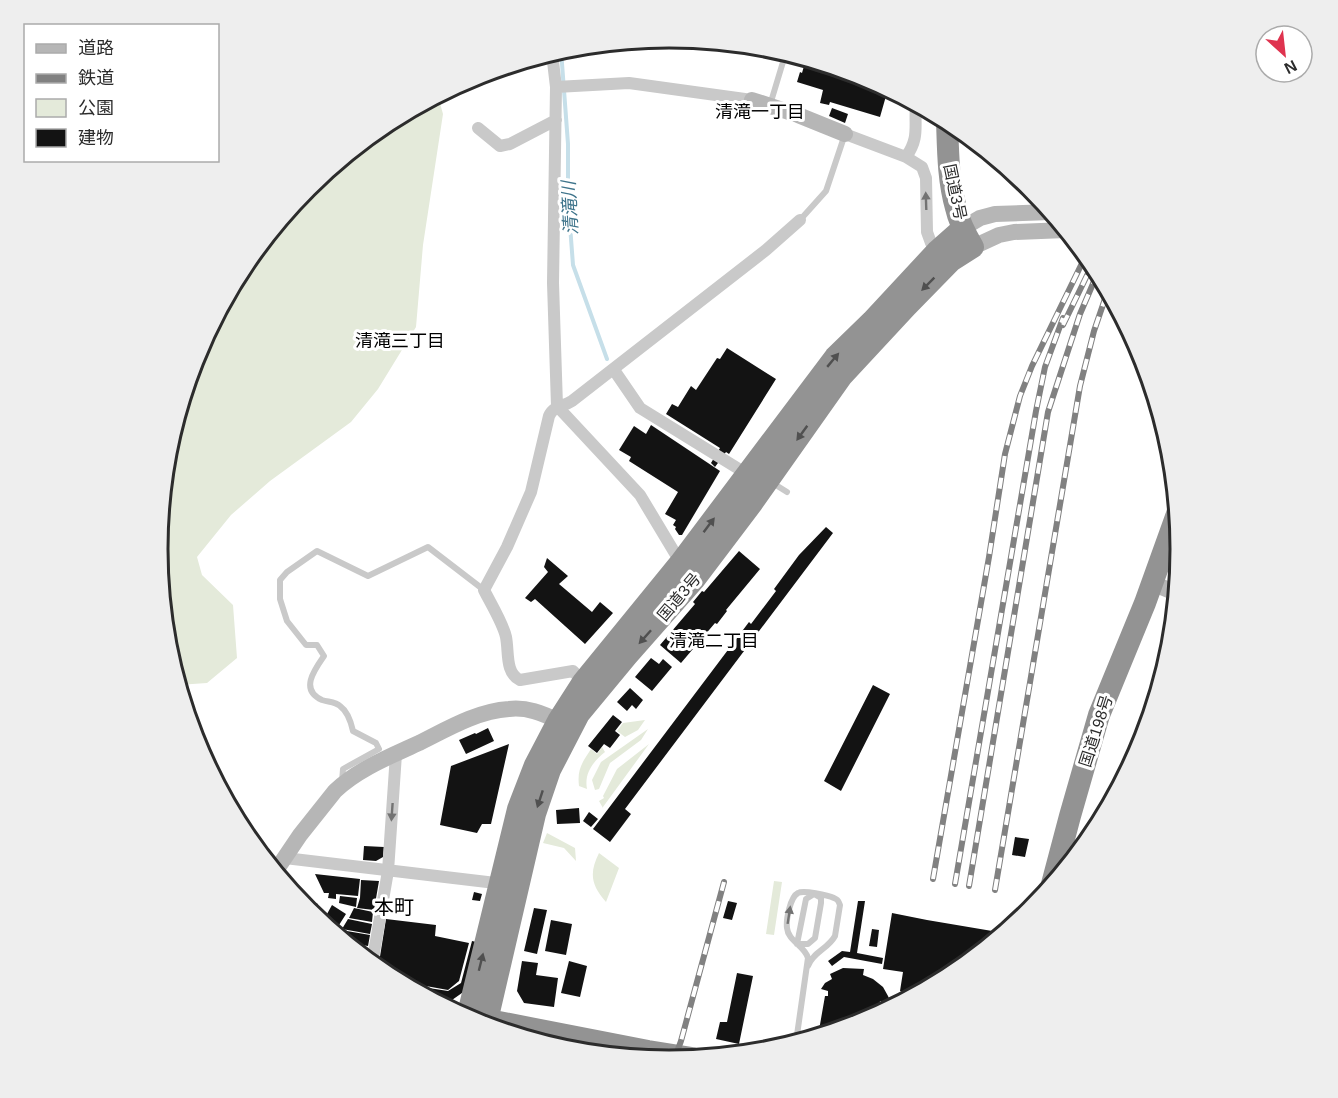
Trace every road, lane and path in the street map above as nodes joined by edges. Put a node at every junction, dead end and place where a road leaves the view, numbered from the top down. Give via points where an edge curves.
1 (553, 62) edge
2 (783, 62) edge
3 (556, 87) junction
4 (752, 100) joint
5 (770, 106) junction
6 (915, 112) edge
7 (556, 120) junction
8 (478, 128) dead end
9 (947, 132) edge
10 (845, 134) junction
11 (906, 157) junction
12 (1040, 212) edge
13 (800, 220) joint
14 (1055, 230) edge
15 (968, 237) junction
16 (937, 251) junction
17 (614, 370) junction
18 (557, 406) junction
19 (758, 477) junction
20 (788, 492) dead end
21 (1170, 535) edge
22 (680, 563) junction
23 (694, 580) junction
24 (1152, 583) junction
25 (484, 590) junction
26 (1168, 590) edge
27 (583, 682) junction
28 (558, 721) junction
29 (396, 754) junction
30 (342, 784) junction
31 (1058, 864) edge
32 (280, 865) edge
33 (388, 871) junction
34 (509, 885) junction
35 (814, 894) junction
36 (797, 944) junction
37 (374, 953) edge
38 (808, 966) junction
39 (479, 1013) edge
40 (537, 1032) edge
41 (797, 1033) edge
42 (598, 1045) edge

1 - 3 street
2 - 5 lane
3 - 4 street via 629,83
3 - 7 street
4 - 5 street
5 - 10 street
6 - 11 street via 916,135
7 - 8 street via 500,146
7 - 18 street via 553,283
9 - 15 highway, 国道3号 via 948,168 956,208
10 - 11 street
10 - 13 lane via 826,191
16 -> 11 street via 927,232 926,178 918,164
12 - 15 street via 995,214 980,219
13 - 17 street
14 - 15 street
15 - 16 highway, 国道3号
15 -> 19 highway, 国道3号 via 951,261 842,376
19 -> 16 highway, 国道3号 via 835,357
17 - 18 street via 567,405
17 - 19 street via 640,408
18 - 22 street via 640,495
18 - 25 street via 549,416 531,492
19 - 20 lane
22 -> 19 highway, 国道3号
19 - 23 highway, 国道3号 via 727,538
21 - 24 highway, 国道198号
22 - 23 street
22 - 27 highway, 国道3号
23 -> 34 highway, 国道3号 via 579,714 550,770
24 - 26 street
24 - 31 highway, 国道198号 via 1099,715
25 - 27 street via 506,636 515,677 520,680 573,671
25 - 30 lane via 428,547 368,576 317,551 280,580 280,599 287,621 306,645 317,645 324,656 313,670 313,691 318,698 340,705 353,731 380,749 343,769
27 - 28 highway, 国道3号
28 - 29 street via 529,710 495,710
28 - 34 highway, 国道3号 via 518,809
29 - 30 street
29 -> 33 street
30 - 32 street
32 - 33 street
33 - 34 street
33 - 37 street
34 - 39 highway, 国道3号
35 - 36 lane via 806,899
35 - 36 lane via 821,898 815,938 808,944
36 -> 35 lane via 787,927 791,900 801,892
35 - 38 lane via 833,897 840,910 833,940
36 - 38 lane via 807,954
38 - 41 lane
40 - 42 highway

